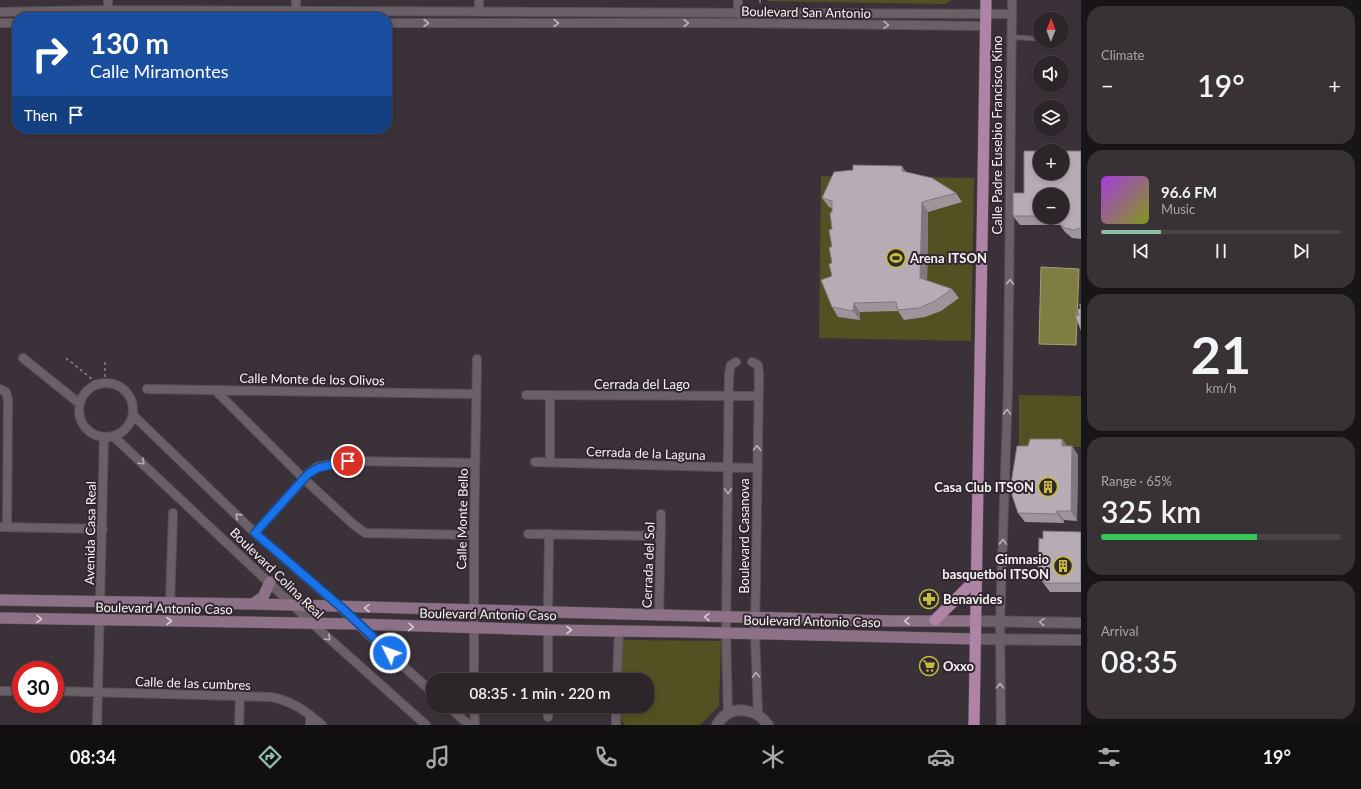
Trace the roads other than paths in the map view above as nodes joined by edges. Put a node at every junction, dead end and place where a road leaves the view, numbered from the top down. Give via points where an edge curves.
1 (108, 0) edge
2 (296, 0) edge
3 (479, 0) edge
4 (738, 0) edge
5 (986, 0) edge
6 (1012, 0) edge
7 (108, 10) junction
8 (296, 11) junction
9 (479, 11) junction
10 (0, 12) edge
11 (738, 14) junction
12 (985, 14) junction
13 (1012, 14) junction
14 (392, 22) edge
15 (0, 23) edge
16 (12, 23) edge
17 (985, 26) junction
18 (1011, 37) junction
19 (1033, 38) edge
20 (23, 358) dead end
21 (477, 358) dead end
22 (736, 362) dead end
23 (752, 362) dead end
24 (147, 389) dead end
25 (215, 390) junction
26 (3, 391) edge
27 (476, 394) junction
28 (526, 395) dead end
29 (550, 396) junction
30 (729, 396) junction
31 (758, 396) junction
32 (80, 404) junction
33 (133, 415) junction
34 (104, 436) junction
35 (113, 436) junction
36 (535, 462) dead end
37 (550, 462) junction
38 (475, 463) junction
39 (728, 467) junction
40 (756, 468) junction
41 (304, 479) junction
42 (173, 513) dead end
43 (661, 514) dead end
44 (3, 527) edge
45 (103, 529) junction
46 (255, 533) junction
47 (528, 534) dead end
48 (548, 534) junction
49 (474, 535) junction
50 (661, 536) junction
51 (975, 580) junction
52 (270, 582) junction
53 (0, 600) edge
54 (101, 602) junction
55 (170, 603) junction
56 (253, 604) junction
57 (295, 606) junction
58 (342, 608) junction
59 (474, 612) junction
60 (548, 612) junction
61 (658, 616) junction
62 (727, 617) junction
63 (0, 618) edge
64 (755, 618) junction
65 (823, 620) junction
66 (935, 620) junction
67 (100, 621) junction
68 (890, 621) junction
69 (974, 621) junction
70 (1000, 621) junction
71 (1081, 623) edge
72 (357, 624) junction
73 (314, 625) junction
74 (473, 628) junction
75 (548, 630) junction
76 (619, 630) junction
77 (726, 633) junction
78 (754, 634) junction
79 (823, 636) junction
80 (889, 637) junction
81 (975, 639) junction
82 (1000, 639) junction
83 (1081, 640) edge
84 (474, 673) edge
85 (548, 673) edge
86 (617, 673) edge
87 (426, 687) edge
88 (0, 690) edge
89 (12, 691) edge
90 (64, 691) edge
91 (97, 692) junction
92 (240, 696) junction
93 (456, 713) edge
94 (474, 713) edge
95 (548, 713) edge
96 (616, 713) edge
97 (728, 714) junction
98 (758, 714) junction
99 (310, 715) junction
100 (548, 717) dead end
101 (97, 725) edge
102 (240, 725) edge
103 (310, 725) edge
104 (322, 725) edge
105 (426, 725) edge
106 (469, 725) edge
107 (475, 725) edge
108 (616, 725) edge
109 (717, 725) edge
110 (768, 725) edge
111 (974, 725) edge
112 (1001, 725) edge

1 - 7 street
2 - 8 street
3 - 9 street
4 - 11 street
5 - 12 main road, Calle Padre Eusebio Francisco Kino
6 - 13 street, Calle Padre Eusebio Francisco Kino
7 - 8 street, Boulevard San Antonio
7 - 10 street, Boulevard San Antonio
8 - 9 street, Boulevard San Antonio
9 - 11 street, Boulevard San Antonio
11 - 12 street, Boulevard San Antonio
12 - 13 street, Boulevard San Antonio
12 - 17 main road, Calle Padre Eusebio Francisco Kino
13 - 18 street, Calle Padre Eusebio Francisco Kino
14 -> 17 street, Boulevard San Antonio
15 - 16 street
17 - 51 main road, Calle Padre Eusebio Francisco Kino
18 - 19 lane
70 -> 18 street, Calle Padre Eusebio Francisco Kino via 1008,389
20 - 32 street
21 - 27 street, Calle Monte Bello
22 - 30 street, Boulevard Casanova via 730,367
23 - 31 street, Boulevard Casanova via 759,368
24 - 25 street, Calle Monte de los Olivos
25 - 27 street, Calle Monte de los Olivos
25 - 41 street
26 - 44 street via 8,400
27 - 38 street, Calle Monte Bello
28 - 29 street, Cerrada del Lago
29 - 30 street, Cerrada del Lago
29 - 37 street
30 - 31 street, Cerrada del Lago
30 - 39 street, Boulevard Casanova
40 -> 31 street, Boulevard Casanova
32 - 33 street via 86,392 101,384 112,384 124,390 132,401
32 - 34 street via 84,426 93,433
33 - 35 street via 128,426
46 -> 33 street, Boulevard Colina Real
34 - 35 street
34 - 45 street, Avenida Casa Real
35 -> 52 street, Boulevard Colina Real
36 - 37 street, Cerrada de la Laguna
37 - 39 street, Cerrada de la Laguna
38 - 41 street via 348,461 318,468
38 - 49 street, Calle Monte Bello
39 - 40 street, Cerrada de la Laguna
39 -> 62 street, Boulevard Casanova
40 - 64 street, Boulevard Casanova
41 - 46 street
41 - 49 street via 365,532
42 - 55 street
43 - 50 street, Cerrada del Sol
44 - 45 street
45 - 54 street, Avenida Casa Real
46 - 58 street, Boulevard Colina Real
47 - 48 street
48 - 50 street
48 - 60 street
49 - 59 street, Calle Monte Bello
50 - 61 street, Cerrada del Sol
51 - 66 main road
51 - 69 main road, Calle Padre Eusebio Francisco Kino
52 - 56 main road via 263,597
52 - 57 street, Boulevard Colina Real
53 - 54 main road, Boulevard Antonio Caso
54 - 55 main road, Boulevard Antonio Caso
54 - 67 street, Avenida Casa Real
55 - 56 main road, Boulevard Antonio Caso
56 - 57 main road, Boulevard Antonio Caso
57 - 58 main road, Boulevard Antonio Caso
57 - 73 street, Boulevard Colina Real
59 -> 58 main road, Boulevard Antonio Caso
58 - 72 street, Boulevard Colina Real
59 - 60 main road, Boulevard Antonio Caso
59 - 74 street, Calle Monte Bello
60 - 61 main road, Boulevard Antonio Caso
62 -> 61 main road, Boulevard Antonio Caso
62 - 64 main road, Boulevard Antonio Caso
62 - 77 street, Boulevard Casanova
63 -> 67 main road, Boulevard Antonio Caso
64 - 65 main road, Boulevard Antonio Caso
64 - 78 street, Boulevard Casanova
65 - 68 main road, Boulevard Antonio Caso
65 - 79 main road
66 -> 68 main road, Boulevard Antonio Caso
66 - 69 main road, Boulevard Antonio Caso
67 -> 73 main road, Boulevard Antonio Caso
67 - 91 street, Avenida Casa Real
68 - 80 main road
69 - 70 street
69 - 81 main road, Calle Padre Eusebio Francisco Kino
71 -> 70 street
70 - 82 street, Calle Padre Eusebio Francisco Kino
72 - 73 main road, Boulevard Antonio Caso
72 -> 74 main road, Boulevard Antonio Caso
72 - 87 street, Boulevard Colina Real
73 -> 105 street, Boulevard Colina Real
74 - 75 main road, Boulevard Antonio Caso
74 - 84 street, Calle Monte Bello
75 -> 76 main road, Boulevard Antonio Caso
75 - 85 street
76 - 77 main road, Boulevard Antonio Caso
76 - 86 street
77 - 78 main road, Boulevard Antonio Caso
77 - 97 street, Boulevard Casanova
78 - 79 main road, Boulevard Antonio Caso
98 -> 78 street, Boulevard Casanova
79 - 80 main road, Boulevard Antonio Caso
80 - 81 main road, Boulevard Antonio Caso
81 - 82 street
81 - 111 main road, Calle Padre Eusebio Francisco Kino
82 - 83 street
112 -> 82 street, Calle Padre Eusebio Francisco Kino
88 - 89 street
90 - 91 street, Calle de las cumbres
91 - 92 street, Calle de las cumbres
91 - 101 street, Avenida Casa Real
92 - 99 street, Calle de las cumbres via 283,699
92 - 102 street
93 - 106 street
94 - 107 street
95 - 100 street
96 - 108 street
97 - 98 street via 743,710
97 - 109 street
98 - 110 street
99 - 103 street
99 - 104 street, Calle de las cumbres

